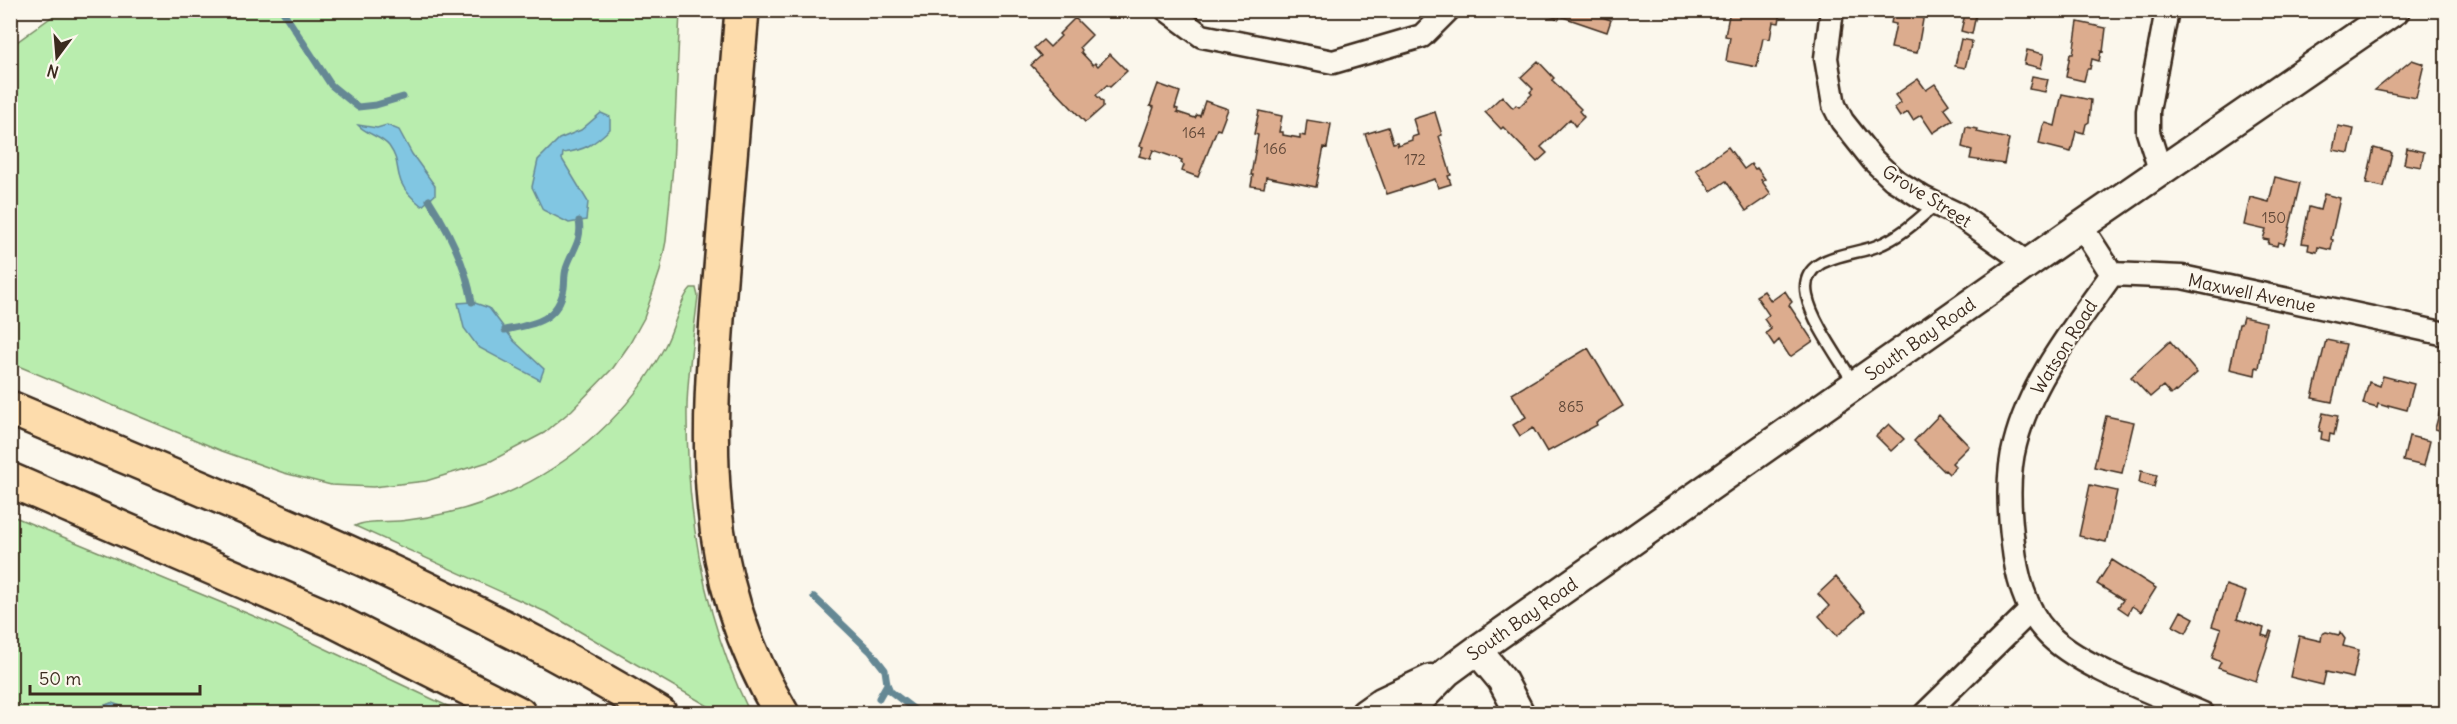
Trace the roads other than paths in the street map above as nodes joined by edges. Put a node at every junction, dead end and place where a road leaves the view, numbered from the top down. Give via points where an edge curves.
1 (742, 10) edge
2 (1167, 10) edge
3 (1448, 10) edge
4 (1832, 10) edge
5 (2167, 10) edge
6 (2396, 10) edge
7 (2161, 173) junction
8 (1936, 204) junction
9 (2080, 226) junction
10 (2027, 263) junction
11 (2112, 274) junction
12 (2446, 334) edge
13 (1856, 385) junction
14 (10, 408) edge
15 (10, 480) edge
16 (2031, 610) junction
17 (1477, 650) junction
18 (1447, 672) junction
19 (519, 714) edge
20 (660, 714) edge
21 (782, 714) edge
22 (1365, 714) edge
23 (1406, 714) edge
24 (1520, 714) edge
25 (1925, 714) edge
26 (2203, 714) edge

1 - 21 highway via 712,391 711,467 718,536 731,598 752,656
2 - 3 street via 1202,36 1333,62 1422,36
4 - 8 street, Grove Street via 1826,58 1834,105 1842,121 1893,179
5 - 7 street via 2148,111 2148,132
6 - 7 street, South Bay Road
7 - 9 street, South Bay Road
8 - 10 street, Grove Street via 1959,215
8 - 13 lane via 1908,230 1877,246 1817,264 1810,274 1807,297
9 - 10 street, South Bay Road
9 - 11 street
10 - 13 street, South Bay Road
11 - 12 street, Maxwell Avenue via 2182,277
11 - 16 street, Watson Road via 2055,356 2029,403 2014,445 2008,508 2015,565
13 - 17 street, South Bay Road
14 - 20 highway via 401,577 550,651
15 - 19 highway via 322,615
16 - 25 street
16 - 26 street, Watson Road via 2045,632 2062,647 2109,673
17 - 18 street, South Bay Road
17 - 24 street via 1502,680
18 - 22 street, South Bay Road
18 - 23 street, South Bay Road

